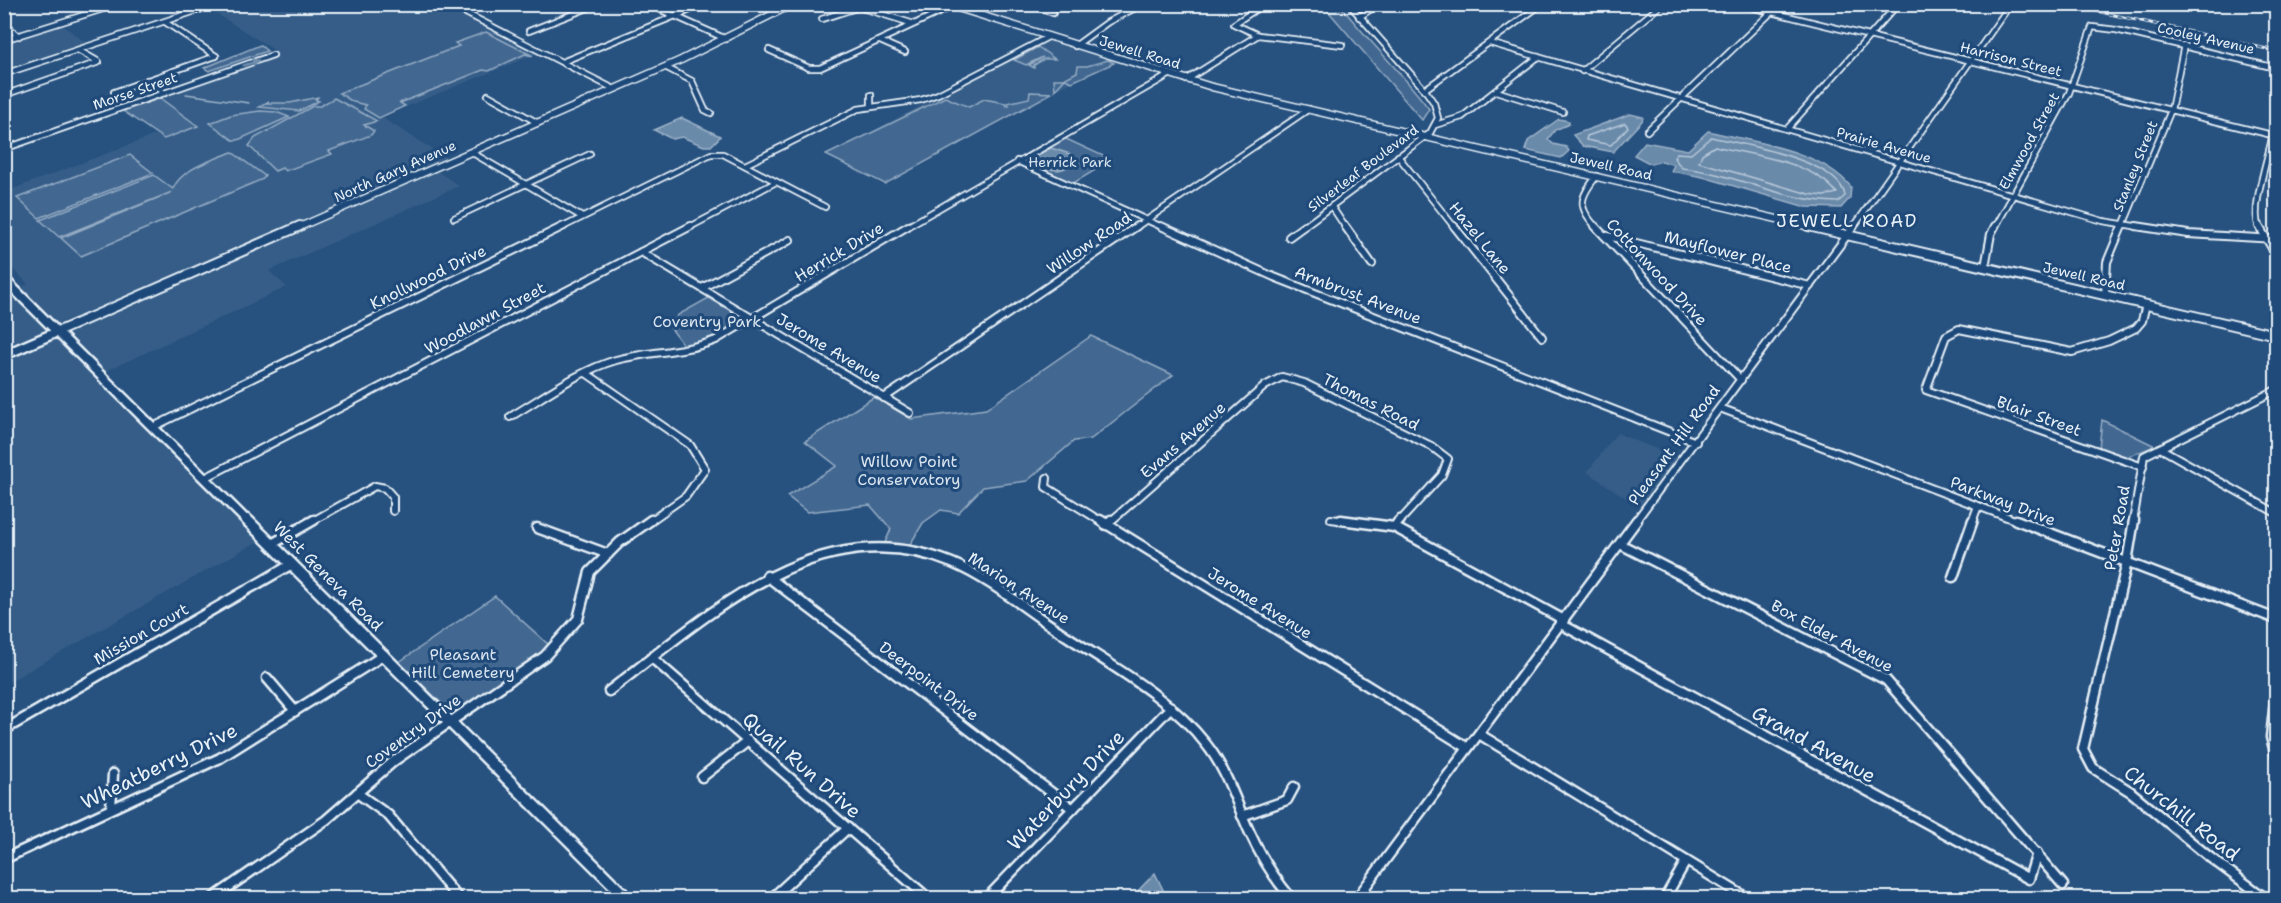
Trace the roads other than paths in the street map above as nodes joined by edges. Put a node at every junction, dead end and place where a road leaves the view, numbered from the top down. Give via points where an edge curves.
1 (18, 4) edge
2 (119, 4) edge
3 (217, 4) edge
4 (448, 4) edge
5 (491, 4) edge
6 (598, 4) edge
7 (648, 4) edge
8 (705, 4) edge
9 (793, 4) edge
10 (1029, 4) edge
11 (1143, 4) edge
12 (1349, 4) edge
13 (1379, 4) edge
14 (1542, 4) edge
15 (1662, 4) edge
16 (1739, 4) edge
17 (1780, 4) edge
18 (1898, 4) edge
19 (948, 5) edge
20 (1272, 5) edge
21 (2010, 5) edge
22 (1037, 6) edge
23 (483, 7) dead end
24 (4, 8) edge
25 (1053, 13) dead end
26 (1772, 13) junction
27 (675, 16) junction
28 (1359, 17) junction
29 (822, 20) dead end
30 (165, 22) junction
31 (4, 24) edge
32 (914, 24) junction
33 (2094, 27) joint
34 (529, 31) dead end
35 (1258, 35) junction
36 (19, 36) junction
37 (1048, 37) junction
38 (1870, 37) junction
39 (726, 39) junction
40 (4, 40) edge
41 (880, 41) junction
42 (1490, 43) junction
43 (1342, 45) dead end
44 (2184, 45) junction
45 (1075, 46) junction
46 (78, 50) junction
47 (769, 50) dead end
48 (905, 52) dead end
49 (273, 55) dead end
50 (1538, 57) junction
51 (562, 62) junction
52 (1971, 62) junction
53 (665, 67) junction
54 (2277, 68) edge
55 (1582, 71) junction
56 (4, 74) edge
57 (1169, 75) junction
58 (147, 80) junction
59 (1186, 80) junction
60 (2071, 86) junction
61 (614, 89) junction
62 (1424, 90) junction
63 (1496, 91) junction
64 (114, 92) dead end
65 (165, 93) junction
66 (488, 95) dead end
67 (871, 95) dead end
68 (4, 96) edge
69 (1680, 100) junction
70 (872, 105) junction
71 (1309, 110) junction
72 (2171, 110) junction
73 (1563, 112) dead end
74 (711, 113) dead end
75 (2277, 118) edge
76 (538, 123) junction
77 (1435, 125) junction
78 (1787, 129) junction
79 (1647, 131) dead end
80 (1425, 136) junction
81 (2276, 136) edge
82 (4, 150) edge
83 (471, 152) junction
84 (590, 154) dead end
85 (1398, 156) junction
86 (1017, 161) junction
87 (1901, 163) junction
88 (746, 165) junction
89 (1597, 176) junction
90 (776, 182) junction
91 (526, 183) junction
92 (2013, 195) junction
93 (825, 207) dead end
94 (1332, 207) junction
95 (582, 216) junction
96 (454, 218) dead end
97 (1147, 220) junction
98 (2123, 225) junction
99 (1847, 235) junction
100 (1604, 236) junction
101 (1289, 237) dead end
102 (2264, 238) junction
103 (2277, 239) edge
104 (790, 240) dead end
105 (641, 252) junction
106 (2277, 255) edge
107 (1372, 264) dead end
108 (1985, 267) junction
109 (4, 279) edge
110 (1810, 286) junction
111 (702, 288) junction
112 (14, 289) junction
113 (4, 293) edge
114 (2104, 294) junction
115 (2146, 304) junction
116 (753, 319) junction
117 (57, 332) junction
118 (2277, 335) edge
119 (1542, 337) dead end
120 (4, 355) edge
121 (586, 373) junction
122 (1279, 378) joint
123 (1741, 380) junction
124 (2277, 390) edge
125 (884, 398) junction
126 (1720, 408) junction
127 (910, 413) dead end
128 (510, 417) dead end
129 (153, 427) junction
130 (1696, 442) junction
131 (2160, 448) junction
132 (2143, 467) junction
133 (205, 478) junction
134 (1047, 478) dead end
135 (1978, 506) junction
136 (393, 511) dead end
137 (2277, 513) edge
138 (1331, 519) dead end
139 (1106, 525) junction
140 (1394, 527) junction
141 (537, 528) dead end
142 (272, 544) junction
143 (1620, 544) junction
144 (608, 554) junction
145 (2127, 562) junction
146 (292, 564) junction
147 (767, 576) junction
148 (1953, 577) dead end
149 (2277, 619) edge
150 (1562, 622) junction
151 (384, 655) junction
152 (652, 658) junction
153 (267, 678) dead end
154 (609, 691) dead end
155 (2277, 692) edge
156 (1171, 707) junction
157 (296, 711) junction
158 (450, 721) junction
159 (4, 730) edge
160 (1479, 734) junction
161 (748, 741) junction
162 (1468, 748) junction
163 (2083, 749) joint
164 (2277, 756) edge
165 (113, 774) dead end
166 (702, 777) dead end
167 (1294, 787) dead end
168 (357, 793) junction
169 (111, 808) junction
170 (1073, 809) junction
171 (1242, 816) junction
172 (848, 828) junction
173 (2037, 853) junction
174 (4, 859) edge
175 (1686, 861) junction
176 (2063, 885) dead end
177 (213, 898) edge
178 (458, 898) edge
179 (627, 898) edge
180 (772, 898) edge
181 (928, 898) edge
182 (987, 898) edge
183 (1291, 898) edge
184 (1358, 898) edge
185 (1665, 898) edge
186 (1747, 898) edge
187 (2265, 898) edge

1 - 24 street
2 - 36 street
3 - 30 street
4 - 51 street
5 - 23 street
6 - 34 street
7 - 27 street
8 - 27 street
9 - 39 street, North Gary Avenue
10 - 22 street
11 - 45 street via 1108,22
12 - 28 street
13 - 28 street
14 - 42 street
15 - 55 street
16 - 26 street, Harrison Street
17 - 26 street
18 - 38 street
19 - 32 street
19 - 37 street, Jewell Road
20 - 35 street via 1258,8 1234,24
21 - 52 street, Pleasant Hill Road
22 - 25 street
26 - 38 street, Harrison Street
26 - 69 street
27 - 39 street
27 - 51 street
28 - 62 street
29 - 32 street via 859,7
30 - 46 street
30 - 58 street via 216,56
31 - 36 street
32 - 41 street
33 - 44 street, Cooley Avenue
33 - 60 street, Elmwood Street
35 - 43 street
35 - 59 street
36 - 40 street
37 - 45 street, Jewell Road
37 - 70 street via 938,94 915,101
38 - 52 street, Harrison Street
38 - 78 street
39 - 53 street, North Gary Avenue
41 - 47 street via 814,69
41 - 48 street
42 - 50 street, Prairie Avenue
42 - 62 street
44 - 54 street, Cooley Avenue
44 - 72 street, Stanley Street
45 - 57 street, Jewell Road
46 - 56 street
46 - 68 street via 99,62
65 -> 49 street, Morse Street
50 - 55 street, Prairie Avenue
50 - 63 street, Silverleaf Boulevard
51 - 61 street
52 - 60 street, Harrison Street
52 - 87 street, Pleasant Hill Road
53 - 61 street, North Gary Avenue
53 - 74 street via 692,81 705,110
55 - 69 street, Prairie Avenue
57 - 59 street, Jewell Road
57 - 86 street, Herrick Drive
58 - 64 street
58 - 65 street
59 - 71 street, Jewell Road
60 - 72 street, Harrison Street
60 - 92 street, Elmwood Street
61 - 76 street, North Gary Avenue
62 - 77 street via 1438,111
63 - 73 street
63 - 77 street, Silverleaf Boulevard via 1457,120
65 - 82 street, Morse Street
66 - 76 street
67 - 70 street
69 - 78 street, Prairie Avenue
69 - 79 street
70 - 88 street via 845,114
71 - 80 street, Jewell Road
71 - 97 street, Willow Road
72 - 81 street, Harrison Street
72 - 98 street, Stanley Street
75 - 81 street
76 - 83 street, North Gary Avenue
77 - 80 street, Silverleaf Boulevard
78 - 87 street, Prairie Avenue
80 - 85 street, Silverleaf Boulevard
80 - 89 street, Jewell Road
81 - 102 street via 2255,210
83 - 91 street
83 - 117 street, North Gary Avenue
84 - 91 street
85 - 94 street, Silverleaf Boulevard
85 - 119 street, Hazel Lane
86 - 97 street, Armbrust Avenue
86 - 116 street, Herrick Drive
87 - 92 street, Prairie Avenue
87 - 99 street, Pleasant Hill Road
88 - 90 street
88 - 95 street, Knollwood Drive via 715,152
89 - 99 street, Jewell Road
89 - 100 street, Cottonwood Drive via 1581,201 1586,216
90 - 93 street
90 - 105 street, Woodlawn Street
91 - 95 street
91 - 96 street
92 - 98 street, Prairie Avenue
92 - 108 street, Elmwood Street via 1991,234
94 - 101 street, Silverleaf Boulevard
94 - 107 street
95 - 129 street, Knollwood Drive
97 - 125 street, Willow Road
97 - 130 street, Armbrust Avenue via 1274,277
98 - 102 street, Prairie Avenue
98 - 114 street, Stanley Street via 2107,262
99 - 108 street, Jewell Road
99 - 110 street, Pleasant Hill Road
100 - 110 street, Mayflower Place
100 - 123 street, Cottonwood Drive
102 - 103 street, Prairie Avenue
102 - 106 street
104 - 111 street
105 - 111 street, Jerome Avenue
105 - 133 street, Woodlawn Street
108 - 114 street, Jewell Road
109 - 112 main road, West Geneva Road
110 - 123 street, Pleasant Hill Road
111 - 116 street, Jerome Avenue
112 - 113 street
112 - 117 main road, West Geneva Road
114 - 115 street, Jewell Road
115 - 118 street, Jewell Road
115 - 132 street, Blair Street via 2143,320 2136,327 2072,352 1959,329 1946,336 1926,390
116 - 121 street, Herrick Drive via 700,347 629,357
116 - 125 street, Jerome Avenue
117 - 120 main road, North Gary Avenue
117 - 129 main road, West Geneva Road
121 - 128 street, Herrick Drive
121 - 144 street, Coventry Drive via 690,446 705,469 686,496
122 - 139 street, Evans Avenue
122 - 140 street, Thomas Road via 1304,383 1431,446 1448,459 1442,475
123 - 126 street, Pleasant Hill Road
124 - 131 street, Peter Road
125 - 127 street, Jerome Avenue
126 - 130 street, Pleasant Hill Road
126 - 135 street, Parkway Drive
129 - 133 main road, West Geneva Road
130 - 143 street, Pleasant Hill Road
131 - 132 street, Peter Road via 2144,456
131 - 137 street
132 - 145 street, Peter Road
133 - 142 main road, West Geneva Road
134 - 139 street, Jerome Avenue via 1046,487
135 - 145 street, Parkway Drive
135 - 148 street
136 - 142 street via 393,497 385,488 375,486
138 - 140 street, Grand Avenue
139 - 162 street, Jerome Avenue
140 - 150 street, Grand Avenue
141 - 144 street
142 - 146 main road, West Geneva Road
143 - 150 street, Pleasant Hill Road
143 - 173 street, Box Elder Avenue via 1886,680
144 - 158 street, Coventry Drive via 590,572 579,619 562,640 545,656
145 - 149 street, Parkway Drive
145 - 163 street, Peter Road
146 - 151 main road, West Geneva Road
146 - 159 street, Mission Court
147 - 152 street, Marion Avenue
147 - 156 street, Marion Avenue via 813,557 865,548 910,550 940,558 976,575
147 - 170 street, Deerpoint Drive
150 - 160 street, Pleasant Hill Road
150 - 173 street, Grand Avenue via 2029,879
151 - 157 street, Wheatberry Drive
151 - 158 main road, West Geneva Road
152 - 154 street, Marion Avenue
152 - 161 street, Quail Run Drive
153 - 157 street
155 - 164 street via 2271,737
156 - 170 street, Waterbury Drive
156 - 171 street, Marion Avenue via 1216,758
157 - 169 street, Wheatberry Drive via 220,758
158 - 168 street, Coventry Drive
158 - 179 main road, West Geneva Road
160 - 162 street, Pleasant Hill Road
160 - 175 street
161 - 166 street
161 - 172 street, Quail Run Drive
162 - 184 street, Pleasant Hill Road
163 - 187 street, Churchill Road via 2092,768 2131,792
165 - 169 street
167 - 171 street via 1287,800
168 - 177 street, Coventry Drive via 326,820
168 - 178 street via 388,814
169 - 174 street, Wheatberry Drive
170 - 182 street, Waterbury Drive
171 - 183 street, Marion Avenue via 1260,859
172 - 180 street
172 - 181 street, Quail Run Drive
173 - 176 street, Box Elder Avenue
175 - 185 street
175 - 186 street

